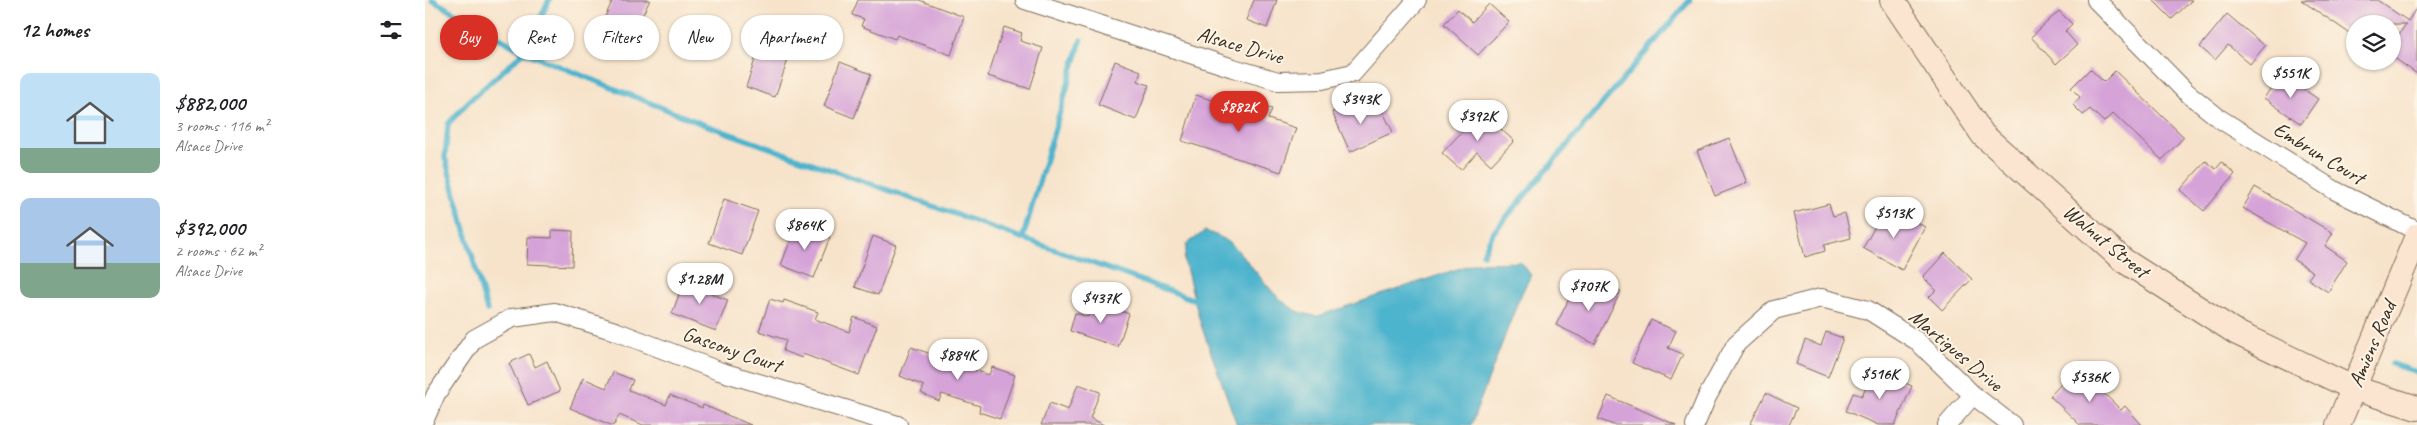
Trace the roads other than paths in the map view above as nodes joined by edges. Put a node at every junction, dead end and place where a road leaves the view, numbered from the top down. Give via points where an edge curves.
1 (1025, 0) edge
2 (1417, 0) edge
3 (1892, 0) edge
4 (2096, 0) edge
5 (1049, 4) edge
6 (2417, 231) edge
7 (2417, 236) edge
8 (2353, 388) junction
9 (1973, 395) junction
10 (2417, 408) edge
11 (425, 419) edge
12 (898, 425) edge
13 (1695, 425) edge
14 (1947, 425) edge
15 (2012, 425) edge
16 (2338, 425) edge

1 - 5 street, Alsace Drive
2 - 5 street, Alsace Drive via 1353,73 1322,80 1279,81
3 - 8 street, Walnut Street via 1983,134 2123,260 2237,334
4 - 6 street, Embrun Court via 2185,91 2220,120 2334,190
7 - 8 street, Amiens Road
8 - 10 street, Walnut Street
8 - 16 street, Amiens Road
9 - 13 street, Martigues Drive via 1917,341 1868,310 1821,298 1775,310 1737,344
9 - 14 street
9 - 15 street, Martigues Drive
11 - 12 street, Gascony Court via 436,394 474,339 512,318 555,312 719,371

